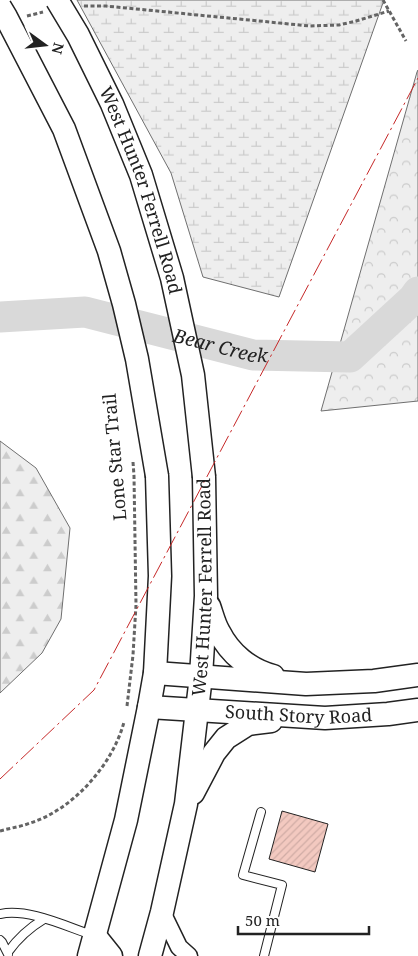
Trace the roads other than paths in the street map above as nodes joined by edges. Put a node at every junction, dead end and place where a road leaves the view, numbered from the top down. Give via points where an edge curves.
1 (52, 5) edge
2 (9, 12) edge
3 (206, 596) junction
4 (155, 673) junction
5 (418, 675) edge
6 (201, 676) junction
7 (306, 684) junction
8 (149, 707) junction
9 (197, 710) junction
10 (418, 710) edge
11 (298, 717) junction
12 (186, 804) junction
13 (261, 812) dead end
14 (162, 912) junction
15 (0, 914) edge
16 (44, 919) junction
17 (0, 940) edge
18 (92, 946) edge
19 (8, 954) edge
20 (111, 956) edge
21 (150, 956) edge
22 (189, 956) edge
23 (264, 956) edge

1 - 3 main road, West Hunter Ferrell Road, bridge via 78,35 112,104 142,175 172,278 193,375 204,477
2 - 4 main road, bridge via 6,17 64,129 109,252 138,358 157,476 160,576
3 - 6 main road, West Hunter Ferrell Road
3 - 7 main road via 218,632 232,652 263,673
4 - 6 main road, South Story Road
4 - 8 main road
5 - 7 main road, South Story Road
6 - 7 main road, South Story Road
6 - 9 main road, West Hunter Ferrell Road
8 - 9 main road, South Story Road
8 - 18 main road via 126,820
9 - 11 main road, South Story Road
9 - 12 main road, West Hunter Ferrell Road
10 - 11 main road, South Story Road via 325,718
11 - 12 main road via 248,724 226,738
12 - 14 main road, West Hunter Ferrell Road
13 - 23 lane via 244,875 282,885
14 - 21 main road, West Hunter Ferrell Road
14 - 22 street via 179,948
15 - 16 lane via 27,913
16 - 18 lane
16 - 19 lane via 17,939
17 - 19 lane
18 - 20 main road

